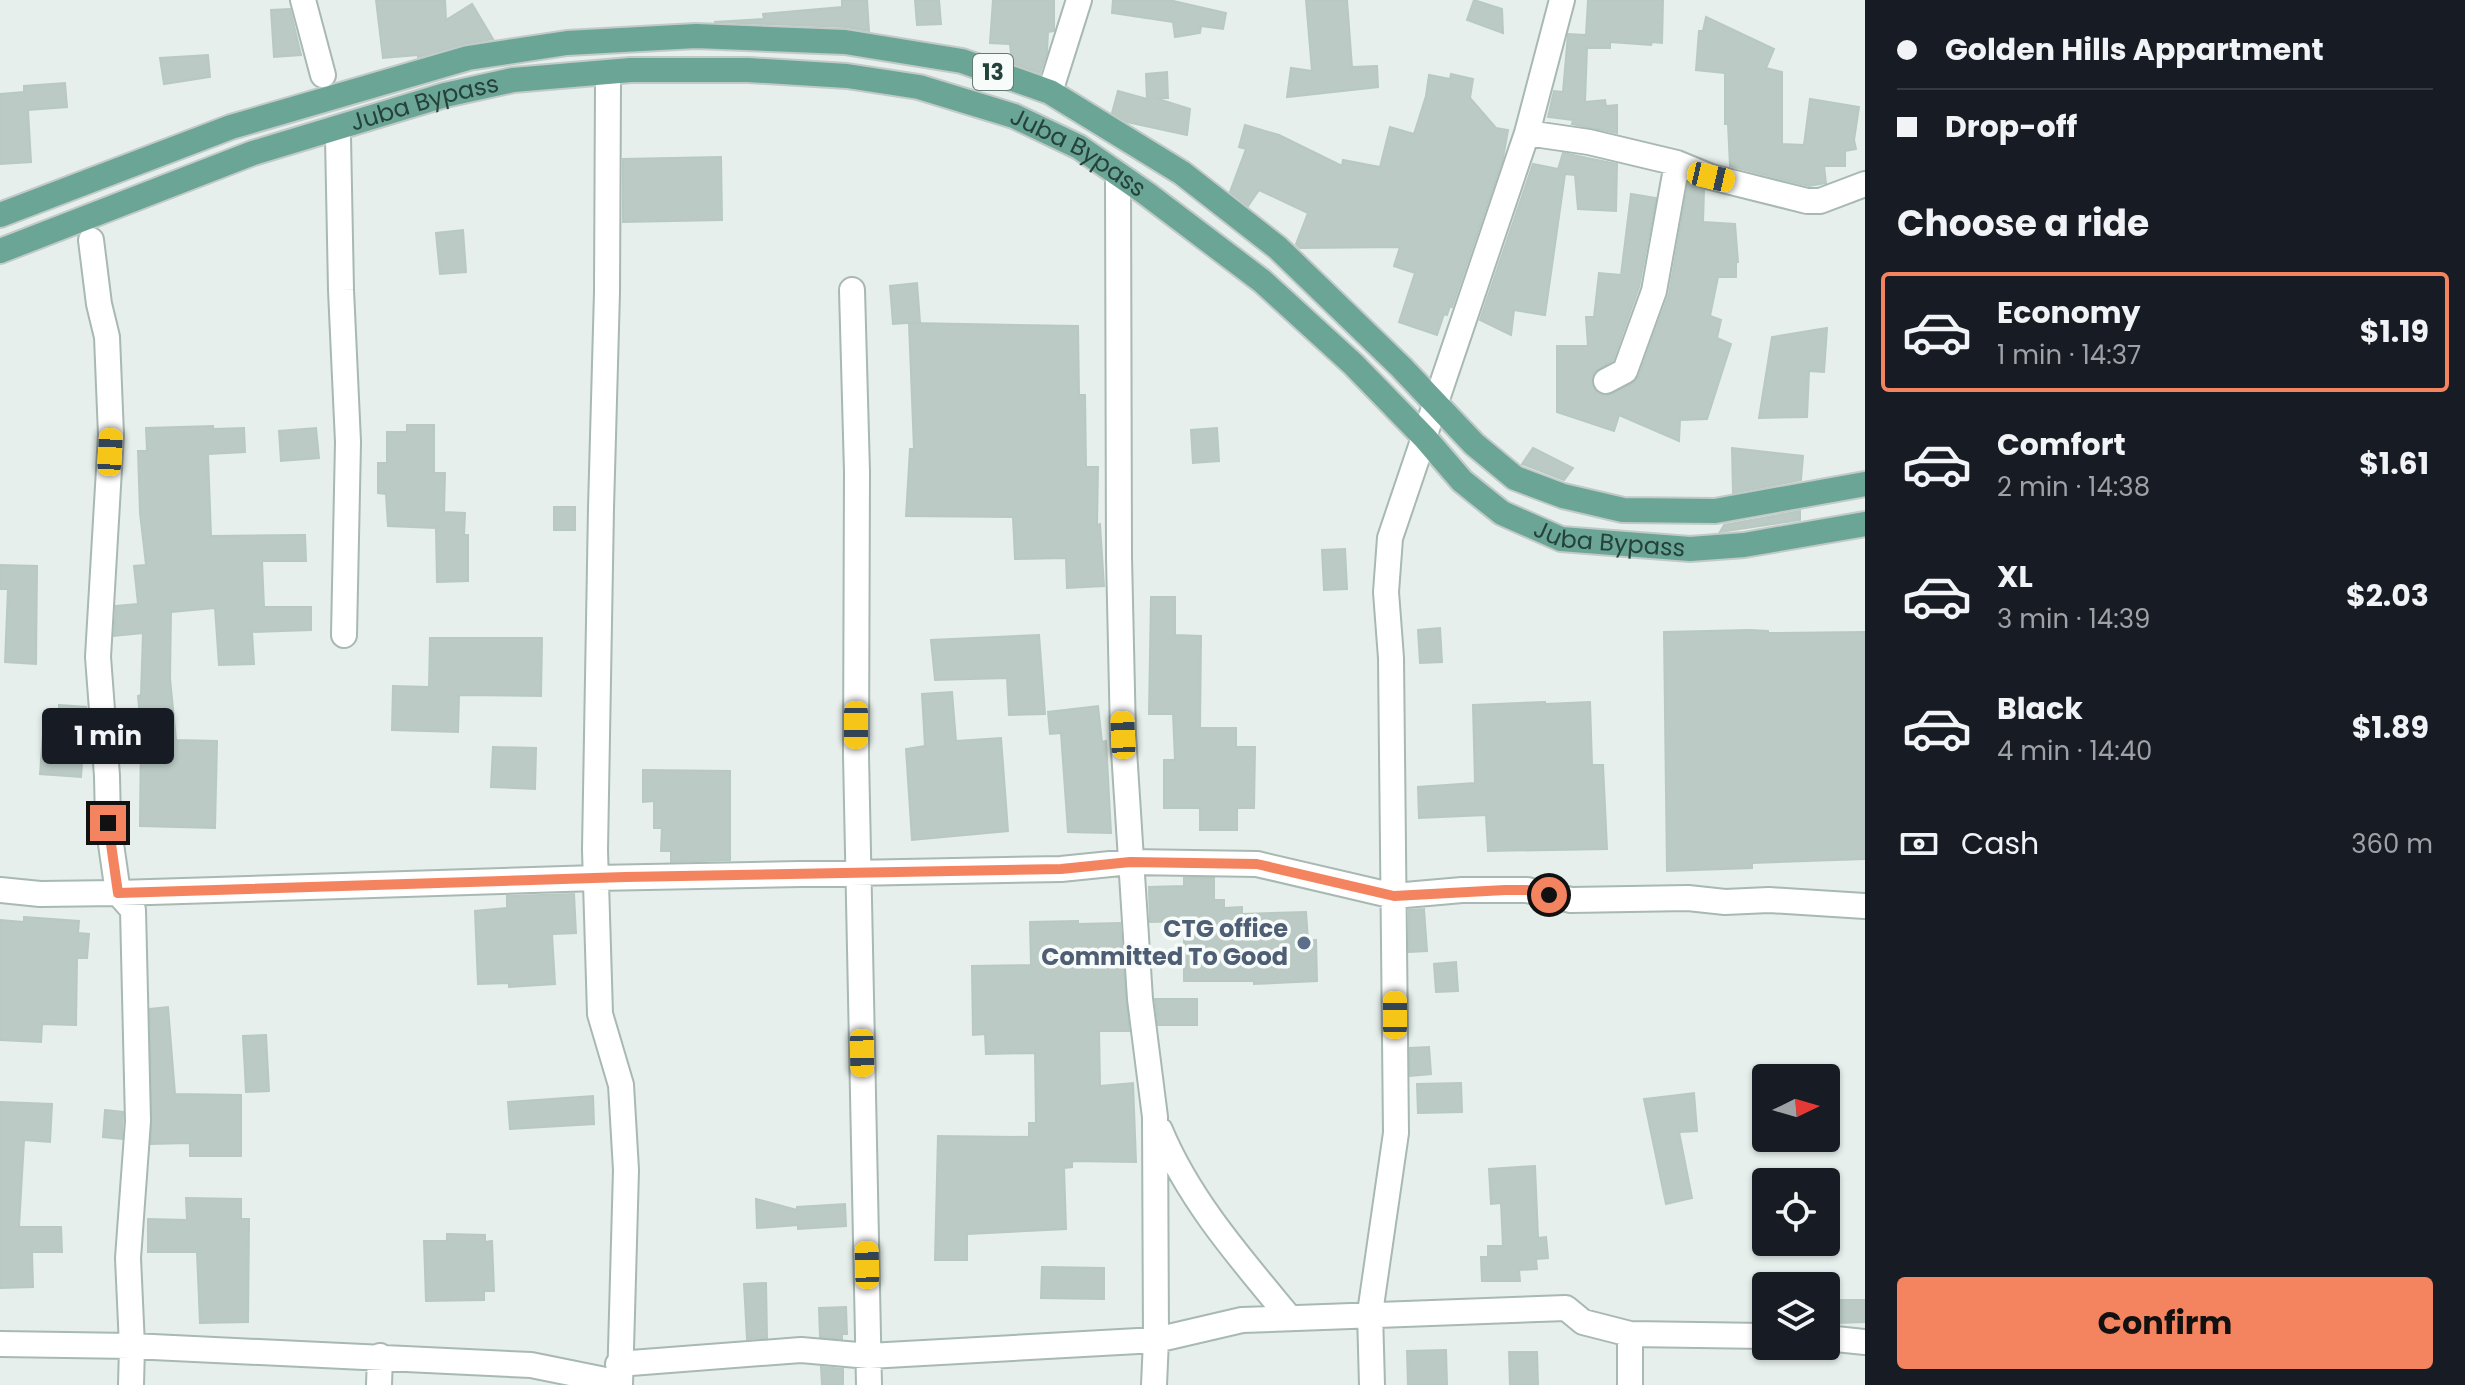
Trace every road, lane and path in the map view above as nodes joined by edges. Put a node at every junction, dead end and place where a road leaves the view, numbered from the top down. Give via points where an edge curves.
1 (303, 0) edge
2 (1079, 0) edge
3 (1562, 0) edge
4 (323, 75) dead end
5 (608, 83) dead end
6 (1050, 92) junction
7 (1527, 133) junction
8 (338, 137) dead end
9 (1677, 163) junction
10 (1118, 181) dead end
11 (1865, 184) edge
12 (0, 215) edge
13 (91, 240) dead end
14 (0, 251) edge
15 (852, 290) dead end
16 (1606, 381) dead end
17 (1425, 438) junction
18 (1865, 484) edge
19 (1865, 524) edge
20 (344, 635) dead end
21 (1130, 862) junction
22 (858, 871) junction
23 (596, 878) junction
24 (0, 890) edge
25 (118, 893) junction
26 (1394, 896) junction
27 (1865, 906) edge
28 (1155, 1117) junction
29 (1370, 1313) junction
30 (1289, 1317) junction
31 (1630, 1334) junction
32 (1752, 1336) edge
33 (1840, 1339) edge
34 (1156, 1340) junction
35 (1865, 1342) edge
36 (0, 1344) edge
37 (132, 1346) junction
38 (380, 1356) junction
39 (869, 1356) junction
40 (619, 1377) edge
41 (131, 1385) edge
42 (379, 1385) edge
43 (869, 1385) edge
44 (1154, 1385) edge
45 (1372, 1385) edge
46 (1630, 1385) edge

1 - 4 street
2 - 6 street
3 - 7 street
5 - 23 street
6 - 12 main road, Juba Bypass / 13 via 962,61 845,42 696,36 567,43 468,58 246,123
6 - 18 main road, Juba Bypass / 13 via 1182,173 1278,248 1474,444 1515,478 1623,510 1715,511
7 - 9 street
7 - 17 street
8 - 20 street via 348,442
9 - 11 street via 1711,177 1814,202
9 - 16 street via 1654,291 1625,371
10 - 21 street via 1119,557
13 - 25 street via 109,379 98,657 108,823
14 - 17 main road, Juba Bypass via 253,153 513,80 631,70 847,76 919,87 1014,116 1079,147 1262,281
15 - 22 street
17 - 19 main road, Juba Bypass via 1462,481 1502,513 1561,539 1690,549
17 - 26 street via 1390,538 1386,592
21 - 22 street via 1061,869
21 - 26 street via 1257,864
21 - 28 street
22 - 23 street
22 - 39 street
23 - 25 street
23 - 40 street via 600,1014 621,1085 626,1170
24 - 25 street
25 - 37 street via 133,910 135,949 138,1121 128,1258
26 - 27 street via 1527,890 1571,900 1688,898
26 - 29 street via 1396,1133
28 - 30 street via 1176,1167
28 - 34 street
29 - 30 street
29 - 31 street via 1566,1308 1583,1322
29 - 45 street
30 - 34 street via 1242,1320
31 - 32 street
31 - 46 street
33 - 35 street
34 - 39 street
34 - 44 street
36 - 37 street
37 - 38 street
37 - 41 street
38 - 40 street via 531,1365
38 - 42 street
39 - 40 street via 801,1350
39 - 43 street

